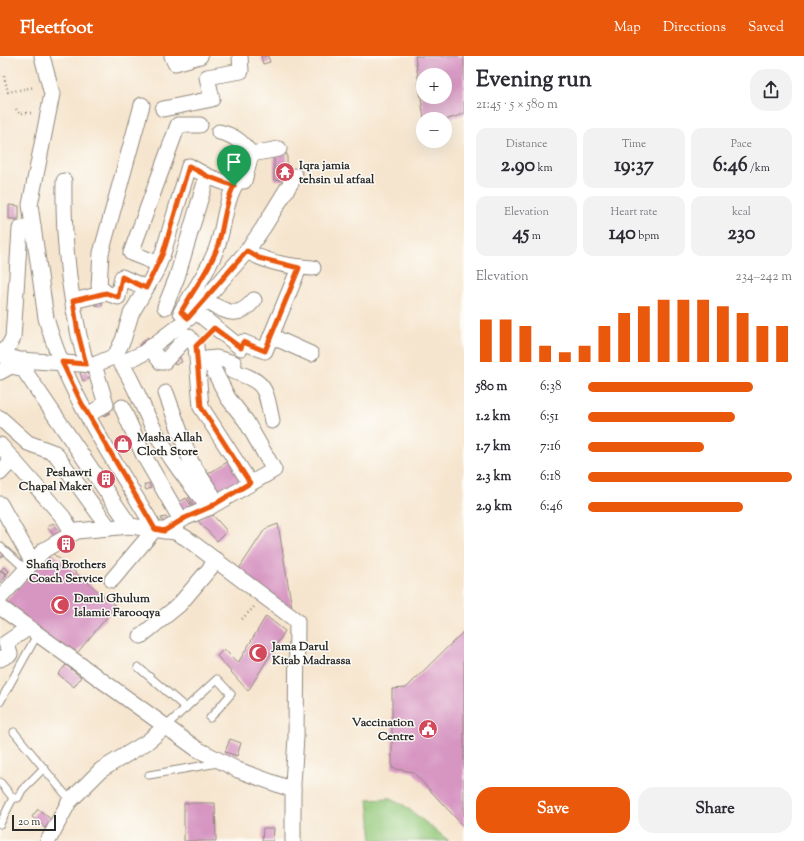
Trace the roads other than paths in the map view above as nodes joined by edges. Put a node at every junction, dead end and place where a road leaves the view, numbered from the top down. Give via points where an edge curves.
1 (42, 56) edge
2 (172, 56) edge
3 (200, 56) edge
4 (240, 56) edge
5 (207, 77) junction
6 (142, 105) dead end
7 (163, 109) dead end
8 (200, 125) dead end
9 (219, 132) dead end
10 (279, 149) dead end
11 (251, 154) junction
12 (207, 176) junction
13 (295, 176) dead end
14 (64, 181) dead end
15 (234, 186) junction
16 (33, 226) junction
17 (247, 251) junction
18 (159, 264) junction
19 (146, 288) junction
20 (106, 293) junction
21 (254, 300) dead end
22 (73, 301) junction
23 (165, 307) dead end
24 (196, 310) junction
25 (214, 328) junction
26 (271, 336) junction
27 (150, 348) junction
28 (0, 354) edge
29 (311, 354) dead end
30 (200, 355) junction
31 (118, 359) junction
32 (62, 362) junction
33 (25, 364) junction
34 (90, 365) junction
35 (0, 372) edge
36 (166, 394) dead end
37 (122, 407) dead end
38 (88, 415) junction
39 (0, 418) edge
40 (272, 421) dead end
41 (0, 445) edge
42 (13, 459) junction
43 (0, 473) edge
44 (250, 483) junction
45 (213, 505) junction
46 (1, 508) edge
47 (180, 520) junction
48 (130, 526) junction
49 (108, 528) junction
50 (159, 530) junction
51 (73, 533) junction
52 (0, 546) edge
53 (217, 560) junction
54 (28, 566) junction
55 (112, 580) dead end
56 (2, 591) edge
57 (0, 607) edge
58 (33, 631) junction
59 (141, 636) dead end
60 (0, 659) edge
61 (138, 667) dead end
62 (0, 702) edge
63 (186, 708) junction
64 (210, 718) dead end
65 (165, 727) junction
66 (14, 732) dead end
67 (222, 762) junction
68 (44, 768) junction
69 (149, 775) dead end
70 (0, 782) edge
71 (293, 790) junction
72 (13, 798) junction
73 (70, 800) junction
74 (0, 824) edge
75 (48, 841) edge
76 (293, 841) edge

1 - 16 street via 52,94 30,205
2 - 3 street via 175,63
3 - 5 street
4 - 5 street via 241,71
5 - 7 street via 212,99
6 - 20 street via 101,253 99,286
8 - 18 street via 178,125 132,253
9 - 11 street via 231,135 244,144
10 - 11 street
11 - 15 street via 244,181 238,180
12 - 15 street
12 - 18 street via 189,166
12 - 23 street
13 - 17 street
14 - 22 street via 64,232
15 - 24 street via 216,250 204,276 181,312
16 - 28 street via 20,229 13,338
16 - 32 street via 46,318
17 - 24 street
17 - 26 street via 259,258 306,268
18 - 19 street
19 - 20 street via 122,277 118,297
19 - 31 street via 131,314
20 - 22 street
21 - 24 street via 240,312
22 - 34 street via 78,333
24 - 25 street
24 - 27 street
25 - 26 street via 241,348 243,342 265,351
25 - 30 street
26 - 29 street
27 - 30 street via 160,362 164,362 188,336
27 - 31 street via 142,354
28 - 33 street
30 - 40 street via 234,363 232,371 260,383 266,391
30 - 44 street via 201,407
30 - 44 street via 246,421 274,470
31 - 34 street
31 - 45 street via 133,382 154,431 172,459
32 - 33 street
32 - 34 street
32 - 38 street
33 - 35 street via 12,366
33 - 48 street via 26,373
34 - 38 street via 106,404
36 - 45 street via 190,462
37 - 47 street via 143,454
38 - 50 street
39 - 49 street via 28,443 55,453
41 - 42 street
42 - 43 street
42 - 51 street
44 - 45 street
45 - 47 street
46 - 54 street
47 - 50 street
48 - 49 street
48 - 50 street
49 - 51 street
50 - 53 street via 180,535
50 - 55 street
51 - 54 street via 44,550
52 - 54 lane via 22,566
53 - 59 street via 178,605
53 - 71 street via 297,621
54 - 56 street
57 - 58 street
58 - 60 street via 6,643 10,654
58 - 62 lane
58 - 65 street
61 - 63 lane
63 - 64 lane via 217,679 231,694
63 - 65 lane
65 - 67 street via 196,749
65 - 73 street via 147,742 101,770
66 - 68 lane
67 - 69 lane
67 - 71 street
68 - 72 lane via 22,790 18,798
68 - 73 lane
70 - 72 lane
71 - 76 street
72 - 74 lane
73 - 75 street

